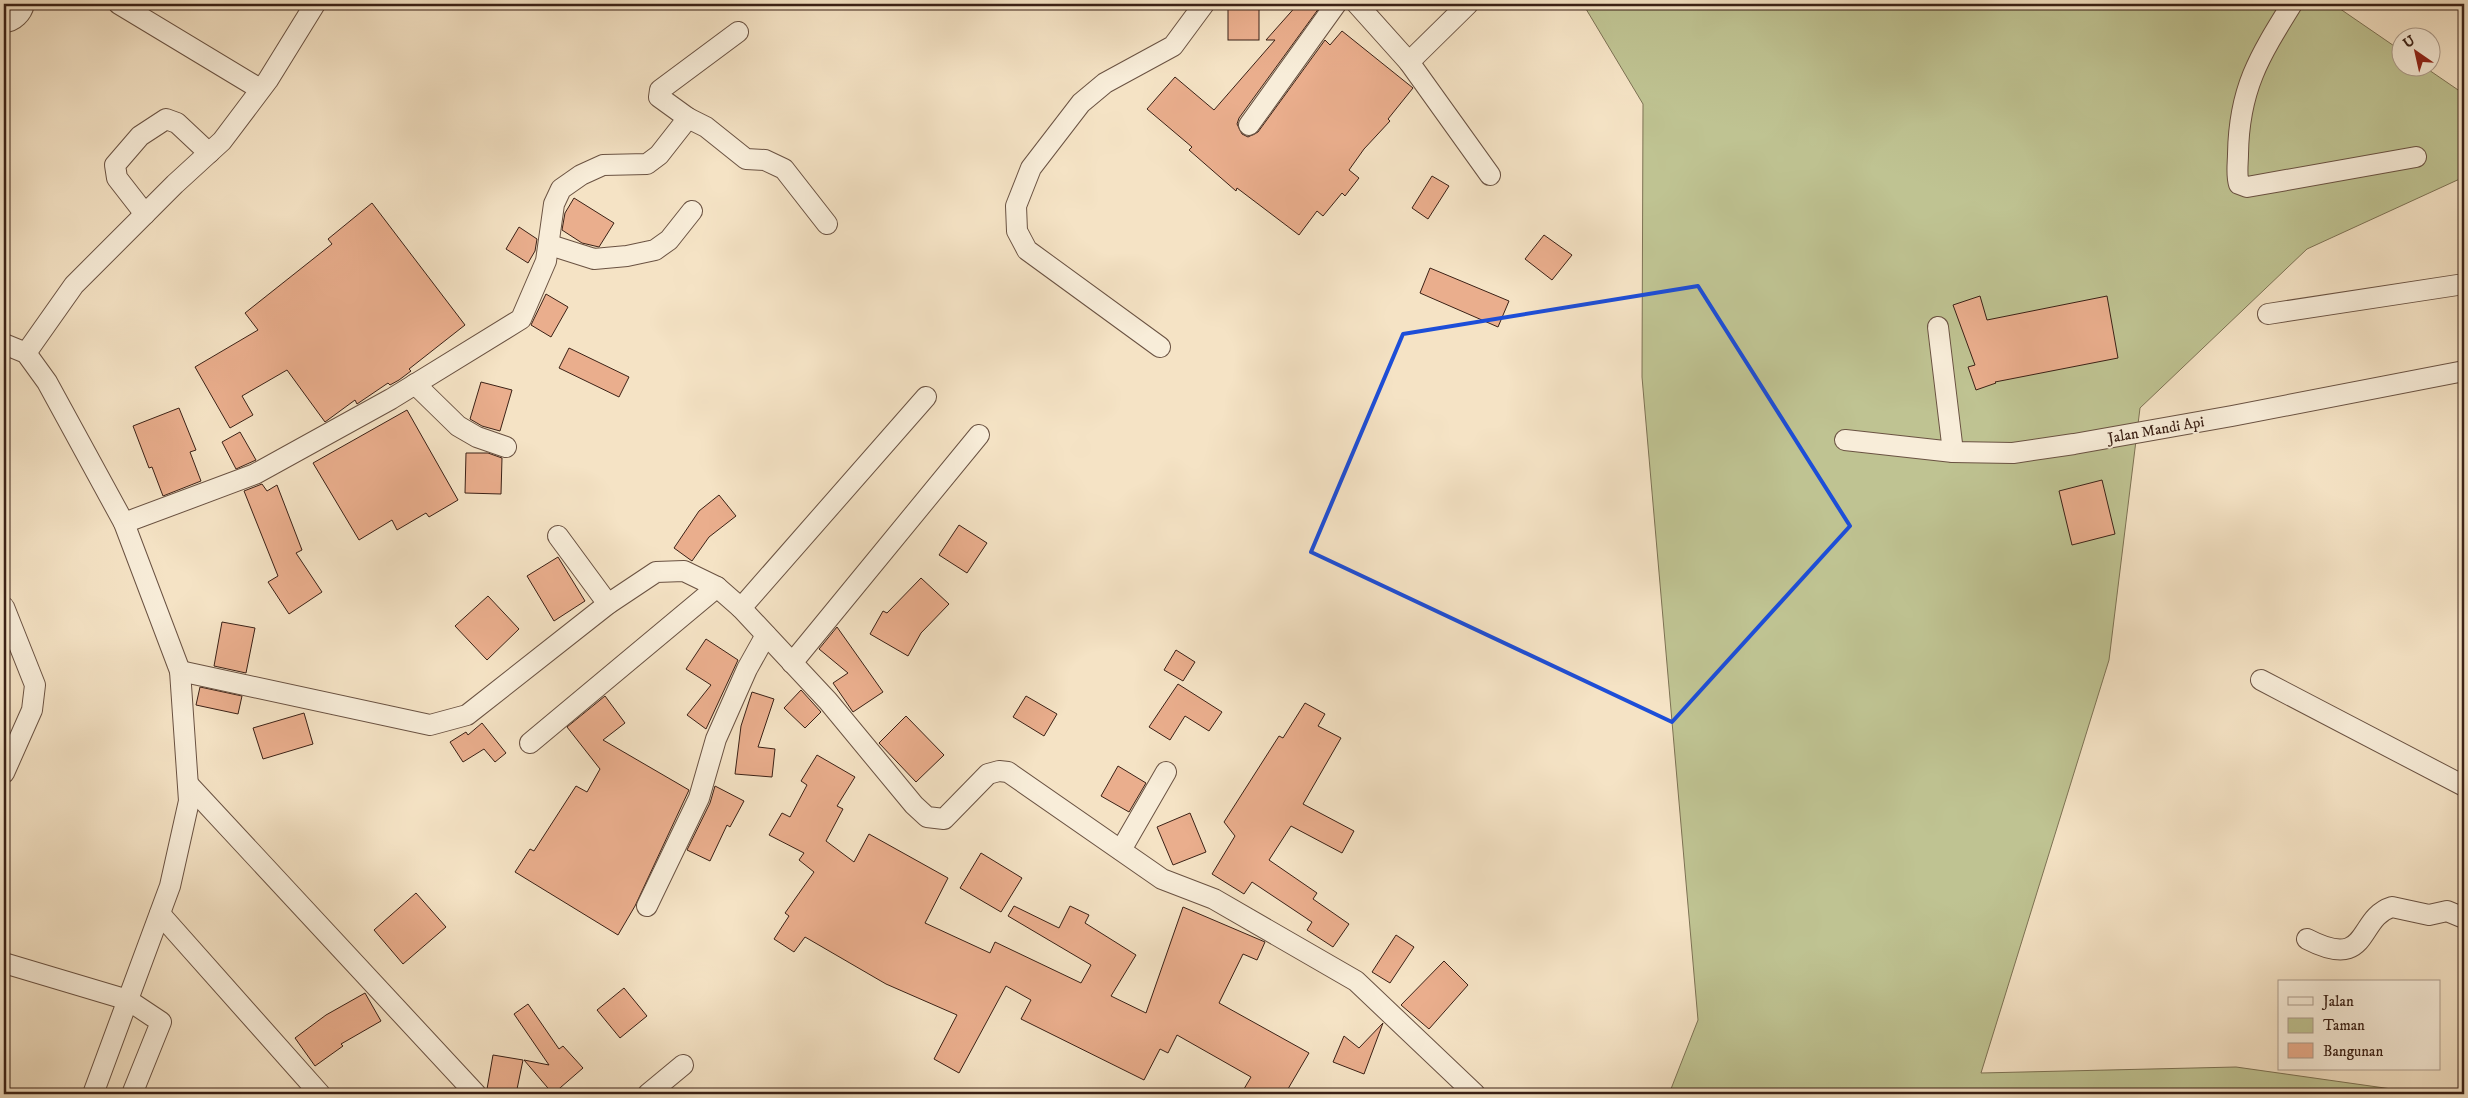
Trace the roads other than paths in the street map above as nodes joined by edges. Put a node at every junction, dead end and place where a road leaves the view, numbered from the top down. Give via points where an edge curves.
1 (24, 4) edge
2 (119, 4) edge
3 (315, 4) edge
4 (1204, 4) edge
5 (1336, 4) edge
6 (1357, 4) edge
7 (1468, 4) edge
8 (2292, 4) edge
9 (4, 22) edge
10 (738, 32) dead end
11 (1408, 62) junction
12 (260, 89) junction
13 (688, 118) junction
14 (1249, 125) dead end
15 (209, 153) junction
16 (2416, 157) dead end
17 (1490, 175) dead end
18 (692, 211) dead end
19 (145, 214) junction
20 (827, 224) dead end
21 (550, 245) junction
22 (2464, 284) edge
23 (2268, 314) dead end
24 (1938, 327) dead end
25 (4, 344) edge
26 (1160, 347) dead end
27 (26, 354) junction
28 (2464, 371) edge
29 (415, 384) junction
30 (926, 397) dead end
31 (979, 435) dead end
32 (1845, 440) dead end
33 (506, 447) dead end
34 (1953, 452) junction
35 (124, 523) junction
36 (558, 536) dead end
37 (717, 587) junction
38 (608, 604) junction
39 (4, 607) edge
40 (741, 608) junction
41 (766, 635) junction
42 (792, 663) junction
43 (180, 671) junction
44 (2261, 680) dead end
45 (530, 743) dead end
46 (1166, 772) dead end
47 (4, 773) edge
48 (188, 784) junction
49 (2464, 786) edge
50 (1121, 850) junction
51 (647, 906) dead end
52 (160, 914) junction
53 (2464, 918) edge
54 (2307, 940) dead end
55 (4, 963) edge
56 (128, 1000) junction
57 (683, 1066) dead end
58 (93, 1094) edge
59 (132, 1094) edge
60 (320, 1094) edge
61 (476, 1094) edge
62 (648, 1094) edge
63 (1475, 1094) edge

1 - 9 street via 16,17
2 - 12 street
3 - 12 street
4 - 26 street via 1173,46 1105,83 1081,103 1031,168 1016,206 1017,231 1027,250
5 - 14 street
6 - 11 street
7 - 11 street
8 - 16 street via 2259,58 2244,94 2238,126 2239,184 2247,187
10 - 13 street via 660,90 662,101
11 - 17 street
12 - 15 street via 222,141
13 - 20 street via 706,126 746,159 765,160 784,169
13 - 21 street via 659,155 647,164 603,165 562,189 554,204
15 - 19 street
15 - 19 street via 177,123 166,119 140,136 115,165 117,178
18 - 21 street via 668,240 655,250 594,259
19 - 27 street via 74,284
21 - 29 street via 521,319
22 - 23 street
24 - 34 street
25 - 27 street
27 - 35 street via 47,382
28 - 34 street, Jalan Mandi Api via 2074,444 2013,452
29 - 33 street via 458,426
29 - 35 street via 255,474
30 - 40 street
31 - 42 street
32 - 34 street, Jalan Mandi Api
35 - 43 street
36 - 38 street
37 - 38 street via 684,570 656,572
37 - 40 street
37 - 45 street
38 - 43 street via 466,715 430,725
39 - 47 street via 35,686 32,710
40 - 41 street
41 - 42 street
41 - 51 street via 716,739 699,798
42 - 50 street via 927,817 944,819 988,774 1008,772
43 - 48 street
44 - 49 street
46 - 50 street
48 - 52 street via 190,801
48 - 61 street
50 - 63 street via 1162,879 1214,899 1356,981
52 - 56 street
52 - 60 street
53 - 54 street via 2446,912 2429,915 2392,907 2375,918 2354,946 2337,950 2323,948
55 - 56 street
56 - 58 street
56 - 59 street via 161,1025
57 - 62 street

